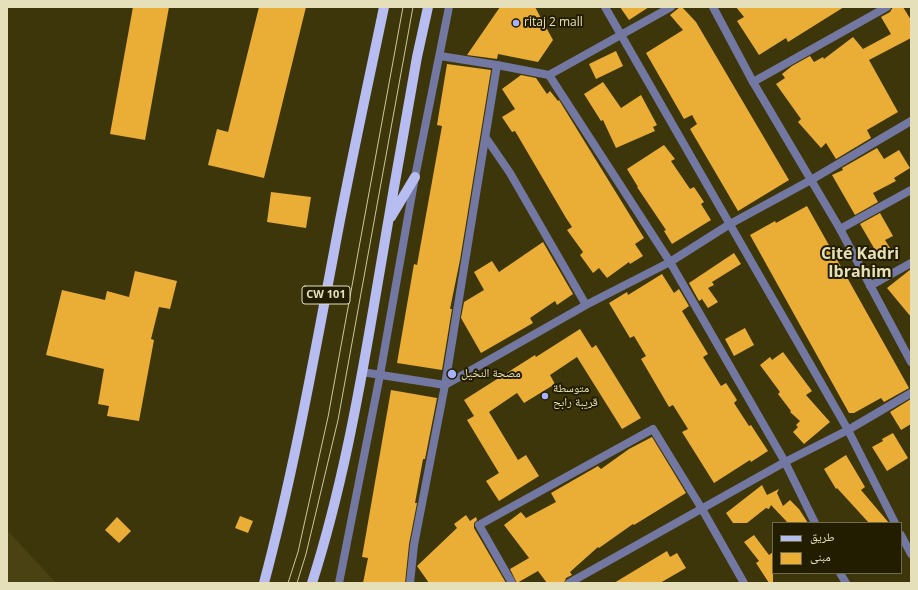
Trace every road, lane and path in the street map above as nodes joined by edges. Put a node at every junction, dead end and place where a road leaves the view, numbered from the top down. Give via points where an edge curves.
1 (384, 7) edge
2 (428, 7) edge
3 (449, 7) edge
4 (605, 7) edge
5 (671, 7) edge
6 (713, 7) edge
7 (887, 7) edge
8 (620, 35) junction
9 (440, 56) junction
10 (498, 64) junction
11 (549, 75) junction
12 (753, 82) junction
13 (911, 121) edge
14 (486, 138) junction
15 (415, 177) junction
16 (811, 180) junction
17 (911, 190) edge
18 (388, 223) junction
19 (730, 224) junction
20 (840, 229) junction
21 (670, 262) junction
22 (911, 263) edge
23 (870, 286) junction
24 (586, 305) junction
25 (911, 362) edge
26 (362, 372) junction
27 (380, 375) junction
28 (445, 385) junction
29 (911, 393) edge
30 (848, 430) junction
31 (785, 462) junction
32 (702, 509) junction
33 (815, 522) edge
34 (894, 522) edge
35 (902, 537) edge
36 (911, 554) edge
37 (841, 574) edge
38 (264, 583) edge
39 (312, 583) edge
40 (340, 583) edge
41 (410, 583) edge
42 (512, 583) edge
43 (569, 583) edge
44 (744, 583) edge
45 (846, 583) edge

1 - 38 main road, CW 101 via 310,382
2 - 18 main road
3 - 9 street
4 - 8 street
5 - 8 street
6 - 12 street
7 - 12 street
8 - 11 street
8 - 19 street
9 - 10 street
9 - 15 street
10 - 11 street
10 - 14 street
11 - 21 street
12 - 16 street
13 - 16 street
14 - 24 street via 510,173
14 - 28 street
15 - 18 main road
15 - 27 street
16 - 19 street
16 - 20 street
17 - 20 street
18 - 26 main road
19 - 21 street
19 - 30 street
20 - 23 street
21 - 24 street
21 - 31 street
22 - 23 street
23 - 25 street
24 - 28 street
26 - 27 street
26 - 39 main road via 332,518
27 - 28 street
27 - 40 street
28 - 41 street via 414,545
29 - 30 street
30 - 31 street
30 - 34 street
31 - 32 street
31 - 33 street
32 - 42 street via 653,429 479,525
32 - 43 street
32 - 44 street
35 - 36 street
37 - 45 street

